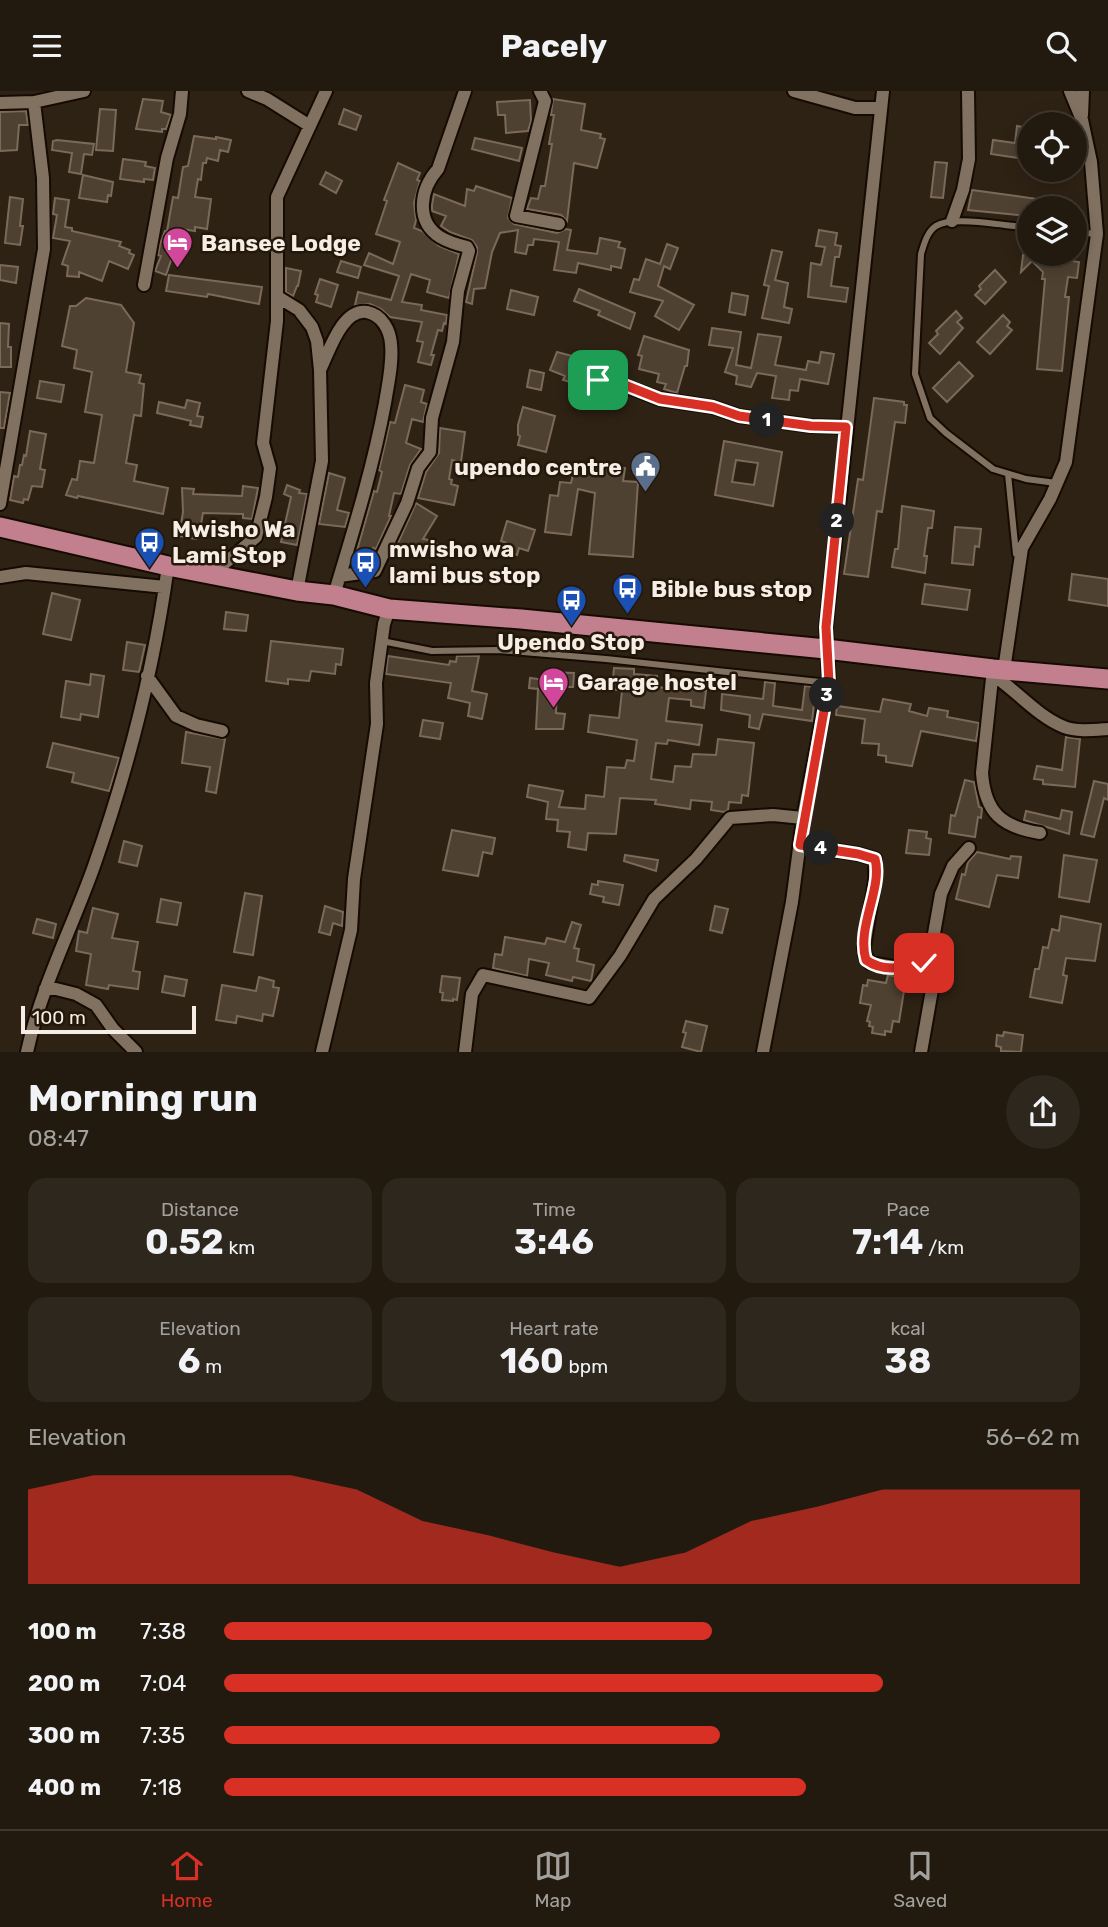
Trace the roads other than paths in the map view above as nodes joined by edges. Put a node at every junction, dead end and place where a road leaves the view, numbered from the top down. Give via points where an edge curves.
1 (84, 91) edge
2 (182, 91) edge
3 (248, 91) edge
4 (326, 91) edge
5 (540, 91) edge
6 (794, 91) edge
7 (883, 91) edge
8 (968, 91) edge
9 (1070, 91) edge
10 (1083, 91) edge
11 (68, 92) edge
12 (463, 92) edge
13 (34, 102) junction
14 (0, 103) edge
15 (881, 108) junction
16 (1079, 112) edge
17 (1082, 112) edge
18 (310, 126) junction
19 (1087, 143) edge
20 (952, 221) junction
21 (559, 224) dead end
22 (1017, 227) edge
23 (1087, 233) edge
24 (1097, 234) junction
25 (144, 285) dead end
26 (278, 297) junction
27 (320, 370) junction
28 (598, 380) dead end
29 (846, 427) junction
30 (1008, 474) junction
31 (1058, 484) junction
32 (0, 504) edge
33 (0, 527) edge
34 (168, 566) junction
35 (1018, 566) junction
36 (212, 574) junction
37 (340, 576) junction
38 (0, 577) edge
39 (165, 587) junction
40 (297, 591) junction
41 (334, 595) junction
42 (389, 609) junction
43 (382, 641) junction
44 (826, 649) junction
45 (997, 671) junction
46 (147, 676) junction
47 (1108, 679) edge
48 (829, 683) junction
49 (1108, 729) edge
50 (222, 731) dead end
51 (803, 818) junction
52 (1040, 833) dead end
53 (800, 845) junction
54 (969, 848) dead end
55 (933, 962) junction
56 (45, 989) junction
57 (27, 1052) edge
58 (136, 1052) edge
59 (321, 1052) edge
60 (465, 1052) edge
61 (763, 1052) edge
62 (921, 1052) edge

1 - 11 street
2 - 25 street
3 - 18 street
4 - 18 street
5 - 21 street via 545,101 516,216
6 - 15 street via 855,108
7 - 15 street
8 - 20 street via 969,159
9 - 16 street
10 - 17 street
11 - 13 street
12 - 37 street via 422,205 427,222 439,237 470,251 458,291 453,342 432,418 430,452 418,468 375,571
13 - 14 street
13 - 32 street via 43,178 44,249
15 - 29 street
18 - 26 street via 277,197
19 - 24 street
20 - 22 lane
20 - 30 lane via 937,225 921,254 915,374 930,418 993,469
23 - 24 lane
24 - 31 street via 1066,462
26 - 27 street via 299,310 312,327
26 - 36 street via 263,443 270,468 266,497 256,537
27 - 37 street via 354,313 375,314 383,322 392,345 386,397
27 - 40 street via 322,461
28 - 29 street via 739,416
29 - 44 street
30 - 31 lane
30 - 35 lane
31 - 35 street via 1025,541
33 - 34 highway
34 - 36 highway
34 - 39 street
35 - 45 street
36 - 40 highway
37 - 41 street
38 - 39 street via 26,573
39 - 46 street
40 - 41 highway
41 - 42 highway
42 - 43 street
42 - 44 highway
43 - 48 lane via 432,651 498,650
43 - 59 street via 377,724 351,930
44 - 45 highway
44 - 48 street
45 - 47 highway
45 - 49 street via 1047,718 1066,728
45 - 52 street via 983,790 1010,826
46 - 50 street via 176,716
46 - 56 street via 121,787
48 - 51 street
51 - 53 street
51 - 60 street via 730,818 654,899 589,997 483,975 472,993
53 - 55 street via 875,859 866,960 899,968
53 - 61 street
54 - 55 street via 953,866 940,894
55 - 62 street
56 - 57 street
56 - 58 street via 88,999

